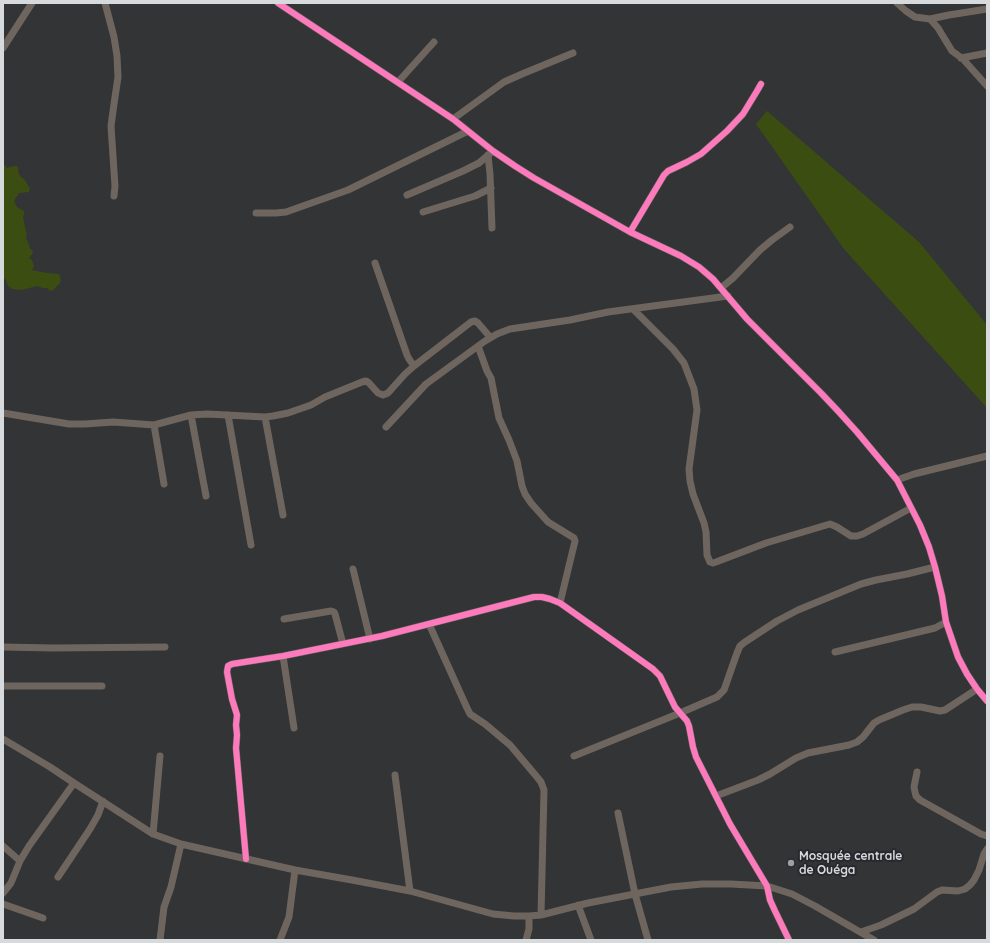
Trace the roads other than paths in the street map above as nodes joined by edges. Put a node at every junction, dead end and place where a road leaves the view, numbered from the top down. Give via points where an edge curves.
1 (32, 3) edge
2 (104, 3) edge
3 (278, 3) edge
4 (897, 3) edge
5 (987, 9) edge
6 (930, 19) junction
7 (434, 42) dead end
8 (4, 46) edge
9 (573, 53) dead end
10 (987, 53) edge
11 (961, 58) junction
12 (398, 82) junction
13 (761, 84) dead end
14 (987, 86) edge
15 (453, 119) junction
16 (468, 131) junction
17 (491, 153) junction
18 (491, 188) junction
19 (407, 195) dead end
20 (114, 196) dead end
21 (423, 212) dead end
22 (256, 213) dead end
23 (790, 227) dead end
24 (492, 228) dead end
25 (630, 232) junction
26 (376, 263) dead end
27 (722, 288) junction
28 (728, 296) junction
29 (633, 309) junction
30 (490, 337) junction
31 (478, 346) junction
32 (414, 366) junction
33 (3, 413) edge
34 (228, 415) junction
35 (191, 416) junction
36 (265, 417) junction
37 (154, 425) junction
38 (386, 427) dead end
39 (987, 456) edge
40 (896, 480) junction
41 (164, 484) dead end
42 (206, 496) dead end
43 (911, 508) junction
44 (283, 515) dead end
45 (251, 544) dead end
46 (935, 567) junction
47 (353, 569) dead end
48 (560, 604) junction
49 (284, 619) dead end
50 (946, 622) junction
51 (430, 624) junction
52 (370, 639) junction
53 (343, 644) junction
54 (3, 647) edge
55 (165, 647) dead end
56 (835, 652) dead end
57 (283, 656) junction
58 (3, 686) edge
59 (102, 686) dead end
60 (977, 689) junction
61 (987, 701) edge
62 (680, 714) junction
63 (294, 728) dead end
64 (3, 739) edge
65 (160, 756) dead end
66 (574, 756) dead end
67 (917, 772) dead end
68 (395, 775) dead end
69 (74, 783) junction
70 (716, 796) junction
71 (103, 801) junction
72 (618, 813) dead end
73 (153, 834) junction
74 (987, 836) edge
75 (181, 844) junction
76 (3, 846) edge
77 (987, 849) edge
78 (246, 859) junction
79 (20, 861) junction
80 (295, 870) junction
81 (58, 877) dead end
82 (767, 886) junction
83 (410, 891) junction
84 (3, 893) edge
85 (634, 894) junction
86 (3, 904) edge
87 (578, 905) junction
88 (541, 915) junction
89 (529, 916) junction
90 (43, 918) dead end
91 (861, 932) junction
92 (160, 940) edge
93 (280, 940) edge
94 (526, 940) edge
95 (591, 940) edge
96 (648, 940) edge
97 (789, 940) edge
98 (874, 940) edge

1 - 8 street
2 - 20 street via 117,56 118,78 111,126
3 - 12 street
4 - 6 street via 915,17
5 - 6 street
6 - 11 street via 952,51
7 - 12 street
9 - 15 street via 504,82
10 - 11 street
11 - 14 street
12 - 15 street
13 - 25 street via 743,114 727,131 701,154 664,175
15 - 16 street
16 - 17 street
16 - 22 street via 348,190 286,212
17 - 18 street
17 - 19 street via 463,171
17 - 25 street
18 - 21 street via 475,196
18 - 24 street
23 - 27 street via 772,240
25 - 27 street via 682,256 700,267
26 - 32 street via 407,355
27 - 28 street
28 - 29 street
28 - 40 street via 838,411
29 - 30 street via 510,329
29 - 43 street via 684,363 694,389 697,410 690,481 704,523 710,562 830,524 851,536 857,536
30 - 31 street
30 - 32 street via 478,323 472,322
31 - 38 street via 426,384
31 - 48 street via 491,378 499,418 517,461 525,494 548,522 575,541
32 - 36 street via 383,395 378,394 366,381 311,405
33 - 37 street via 69,424 130,422
34 - 35 street
34 - 36 street
34 - 45 street
35 - 37 street
35 - 42 street
36 - 44 street
37 - 41 street
39 - 40 street
40 - 43 street
43 - 46 street
46 - 50 street
46 - 62 street via 861,584 777,621 740,646 724,690 717,697
47 - 52 street
48 - 51 street via 550,599 534,597
48 - 62 street via 653,669 660,676
49 - 53 street via 334,612
50 - 56 street via 935,628
50 - 60 street via 958,657
51 - 52 street
51 - 88 street via 470,714 510,745 541,782 544,790
52 - 53 street
53 - 57 street
54 - 55 street
57 - 63 street
57 - 78 street via 228,666 227,672 237,715 236,748
58 - 59 street
60 - 61 street
60 - 70 street via 945,710 912,707 878,720 857,742 808,753 758,780
62 - 66 street
62 - 70 street via 689,726 694,752
64 - 69 street
65 - 73 street
67 - 74 street via 914,787 920,800
68 - 83 street
69 - 71 street
69 - 79 street
70 - 82 street
71 - 73 street
71 - 81 street via 90,829
72 - 85 street
73 - 75 street
75 - 78 street
75 - 92 street via 164,907
76 - 79 street
77 - 91 street via 974,880 965,889 937,892 914,909
78 - 80 street
79 - 84 street via 11,883
80 - 83 street
80 - 93 street via 289,917
82 - 85 street via 702,884
82 - 91 street via 792,894
82 - 97 street via 772,906
83 - 89 street via 493,914
85 - 87 street
85 - 96 street
86 - 90 street
87 - 88 street
87 - 95 street
88 - 89 street
89 - 94 street
91 - 98 street

